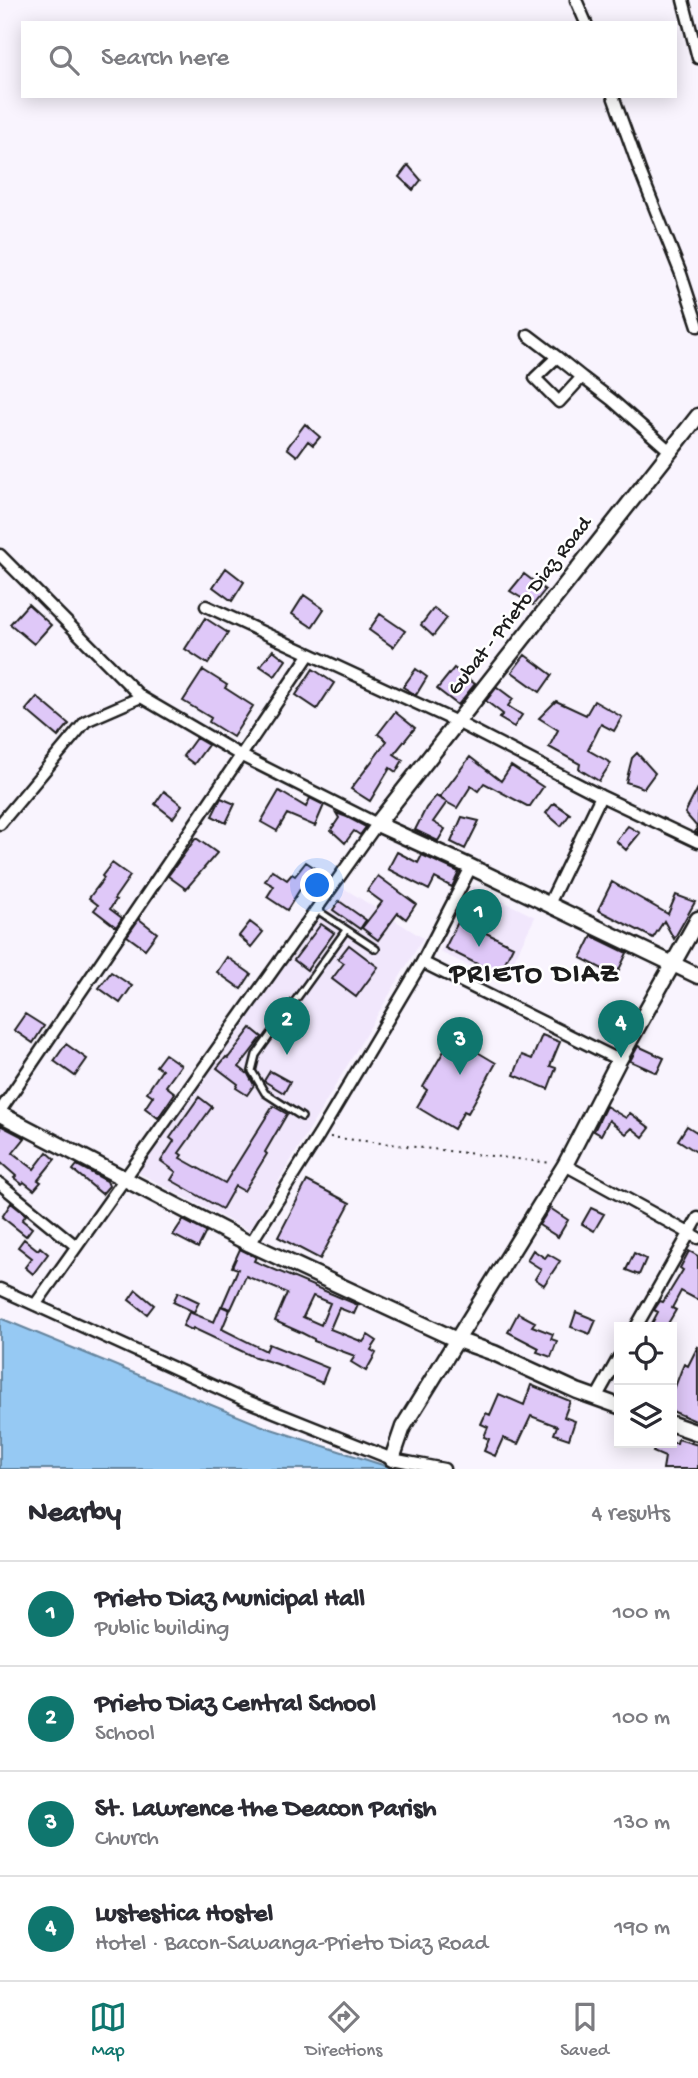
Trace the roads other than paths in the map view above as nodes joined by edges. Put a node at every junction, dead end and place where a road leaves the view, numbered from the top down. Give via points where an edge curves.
1 (576, 0) edge
2 (683, 0) edge
3 (585, 21) edge
4 (698, 58) edge
5 (614, 98) edge
6 (698, 326) edge
7 (528, 335) dead end
8 (557, 357) junction
9 (582, 377) junction
10 (698, 416) edge
11 (671, 452) junction
12 (0, 555) edge
13 (206, 606) dead end
14 (309, 655) junction
15 (141, 697) junction
16 (457, 722) junction
17 (240, 755) junction
18 (601, 796) junction
19 (0, 824) edge
20 (377, 824) junction
21 (698, 842) edge
22 (471, 867) junction
23 (549, 904) junction
24 (316, 909) junction
25 (698, 919) edge
26 (346, 930) junction
27 (376, 949) dead end
28 (422, 962) junction
29 (673, 964) junction
30 (698, 976) edge
31 (620, 1060) junction
32 (0, 1112) edge
33 (302, 1116) dead end
34 (565, 1165) junction
35 (124, 1181) junction
36 (0, 1184) edge
37 (698, 1218) edge
38 (694, 1236) edge
39 (250, 1244) junction
40 (76, 1246) junction
41 (0, 1289) edge
42 (35, 1305) junction
43 (639, 1322) edge
44 (457, 1340) junction
45 (614, 1366) edge
46 (596, 1398) junction
47 (614, 1404) edge
48 (677, 1426) edge
49 (698, 1433) edge
50 (392, 1459) junction
51 (444, 1469) edge

1 - 3 street
2 - 4 street
5 - 6 street
7 - 8 street
8 - 9 street
8 - 9 street via 535,378 559,402
9 - 11 street
10 - 11 street, Gubat - Prieto Diaz Road
11 - 16 street, Gubat - Prieto Diaz Road
12 - 15 street
13 - 14 street
14 - 16 street
14 - 17 street
15 - 17 street
15 - 19 street via 86,721
16 - 18 street
16 - 20 street, Gubat - Prieto Diaz Road
17 - 20 street
17 - 32 street
18 - 21 street
18 - 23 street
20 - 22 street
20 - 24 street
22 - 23 street
22 - 28 street
23 - 29 street
24 - 26 lane
24 - 35 street
25 - 29 street
26 - 27 lane
26 - 33 lane via 256,1055 252,1071 265,1093
28 - 31 street
28 - 39 street
29 - 30 street
29 - 31 street
31 - 34 street
32 - 35 street
34 - 38 street
34 - 44 street
35 - 39 street
35 - 40 street
36 - 40 street
37 - 38 street
38 - 43 street
39 - 44 street
40 - 42 street
41 - 42 street
42 - 50 street via 242,1399
44 - 46 street
44 - 50 street via 403,1427
45 - 46 street
46 - 47 street
48 - 49 street
50 - 51 street

